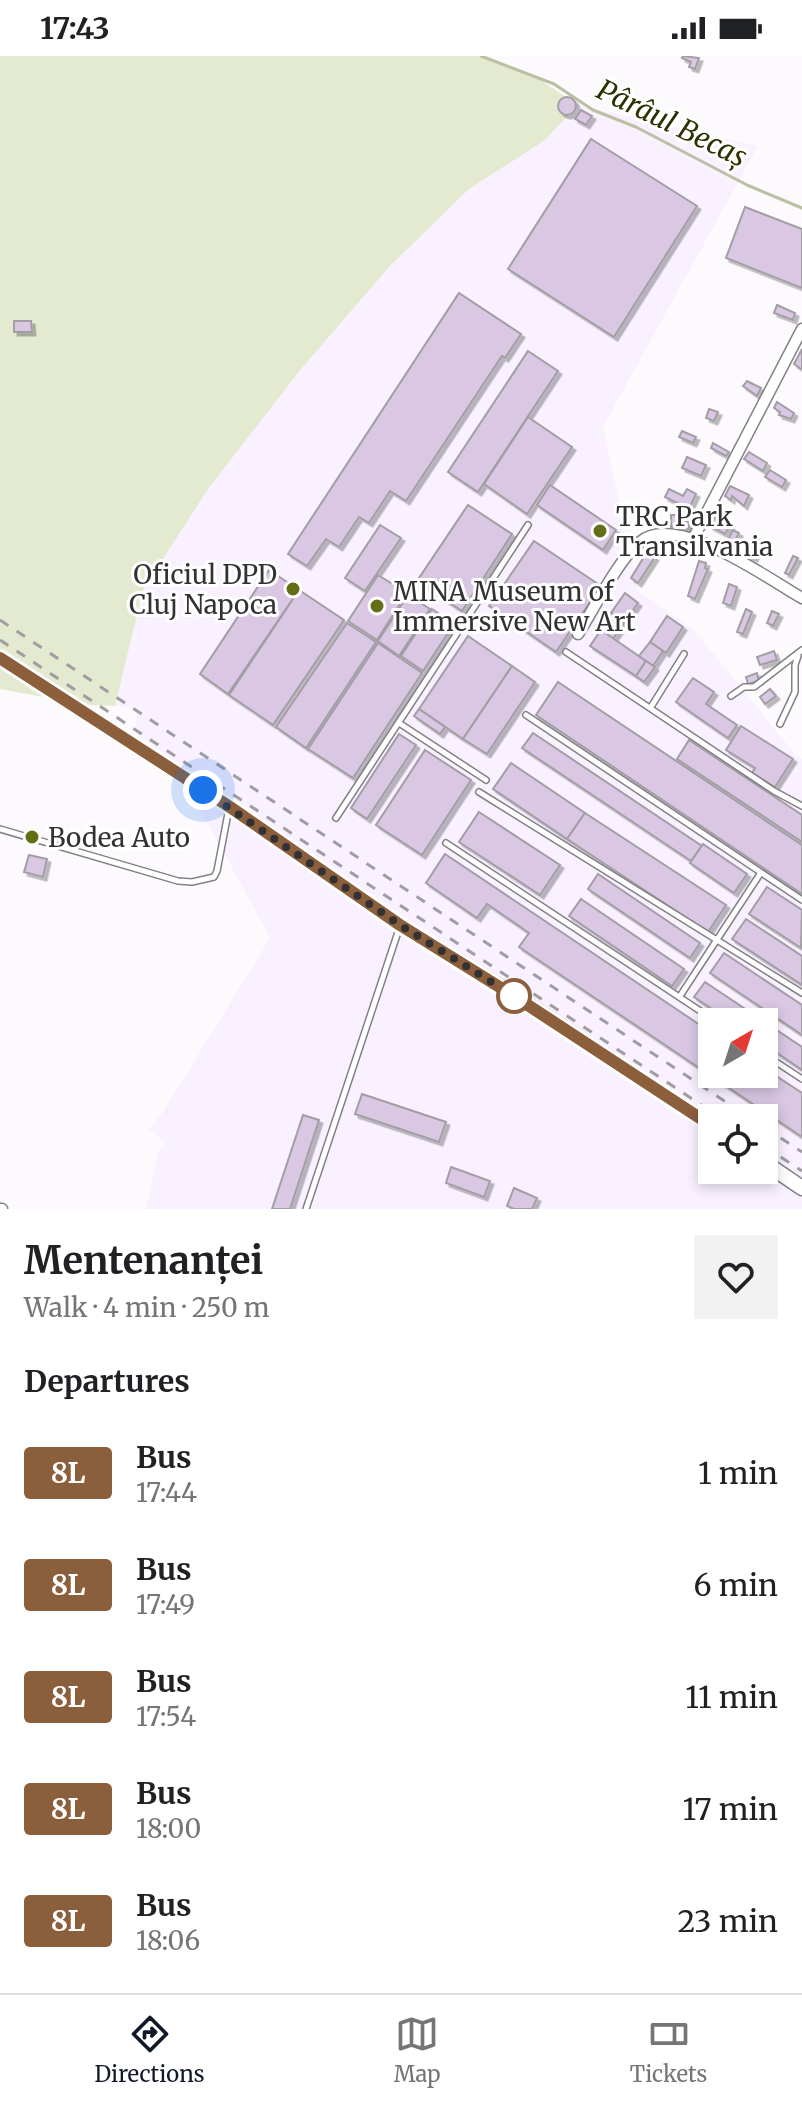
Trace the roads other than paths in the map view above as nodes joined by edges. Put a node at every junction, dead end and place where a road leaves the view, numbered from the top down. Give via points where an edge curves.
1 (802, 330) edge
2 (528, 525) dead end
3 (693, 539) junction
4 (802, 598) edge
5 (578, 634) dead end
6 (566, 652) dead end
7 (800, 653) edge
8 (684, 654) dead end
9 (0, 658) edge
10 (731, 696) dead end
11 (651, 707) junction
12 (526, 715) dead end
13 (399, 723) junction
14 (780, 724) dead end
15 (486, 780) dead end
16 (479, 792) dead end
17 (802, 806) edge
18 (230, 807) junction
19 (336, 818) dead end
20 (0, 829) edge
21 (446, 843) dead end
22 (761, 873) junction
23 (802, 900) edge
24 (400, 925) junction
25 (718, 941) junction
26 (802, 993) edge
27 (680, 996) junction
28 (698, 1009) edge
29 (778, 1063) edge
30 (802, 1079) edge
31 (698, 1117) edge
32 (778, 1172) edge
33 (802, 1188) edge
34 (306, 1209) edge

1 - 3 street
2 - 13 lane
3 - 4 street
3 - 5 street via 665,532 640,541
6 - 11 lane
7 - 10 lane via 754,687
7 - 14 lane via 795,692
8 - 11 lane
9 - 18 main road
11 - 17 lane
12 - 22 lane
13 - 15 lane
13 - 19 lane
16 - 25 lane
18 - 20 lane via 214,877 192,882
18 - 24 main road
21 - 27 lane
22 - 23 lane
22 - 25 lane
24 - 31 main road
24 - 34 lane
25 - 26 lane
25 - 27 lane
27 - 28 lane
29 - 30 lane
32 - 33 main road

